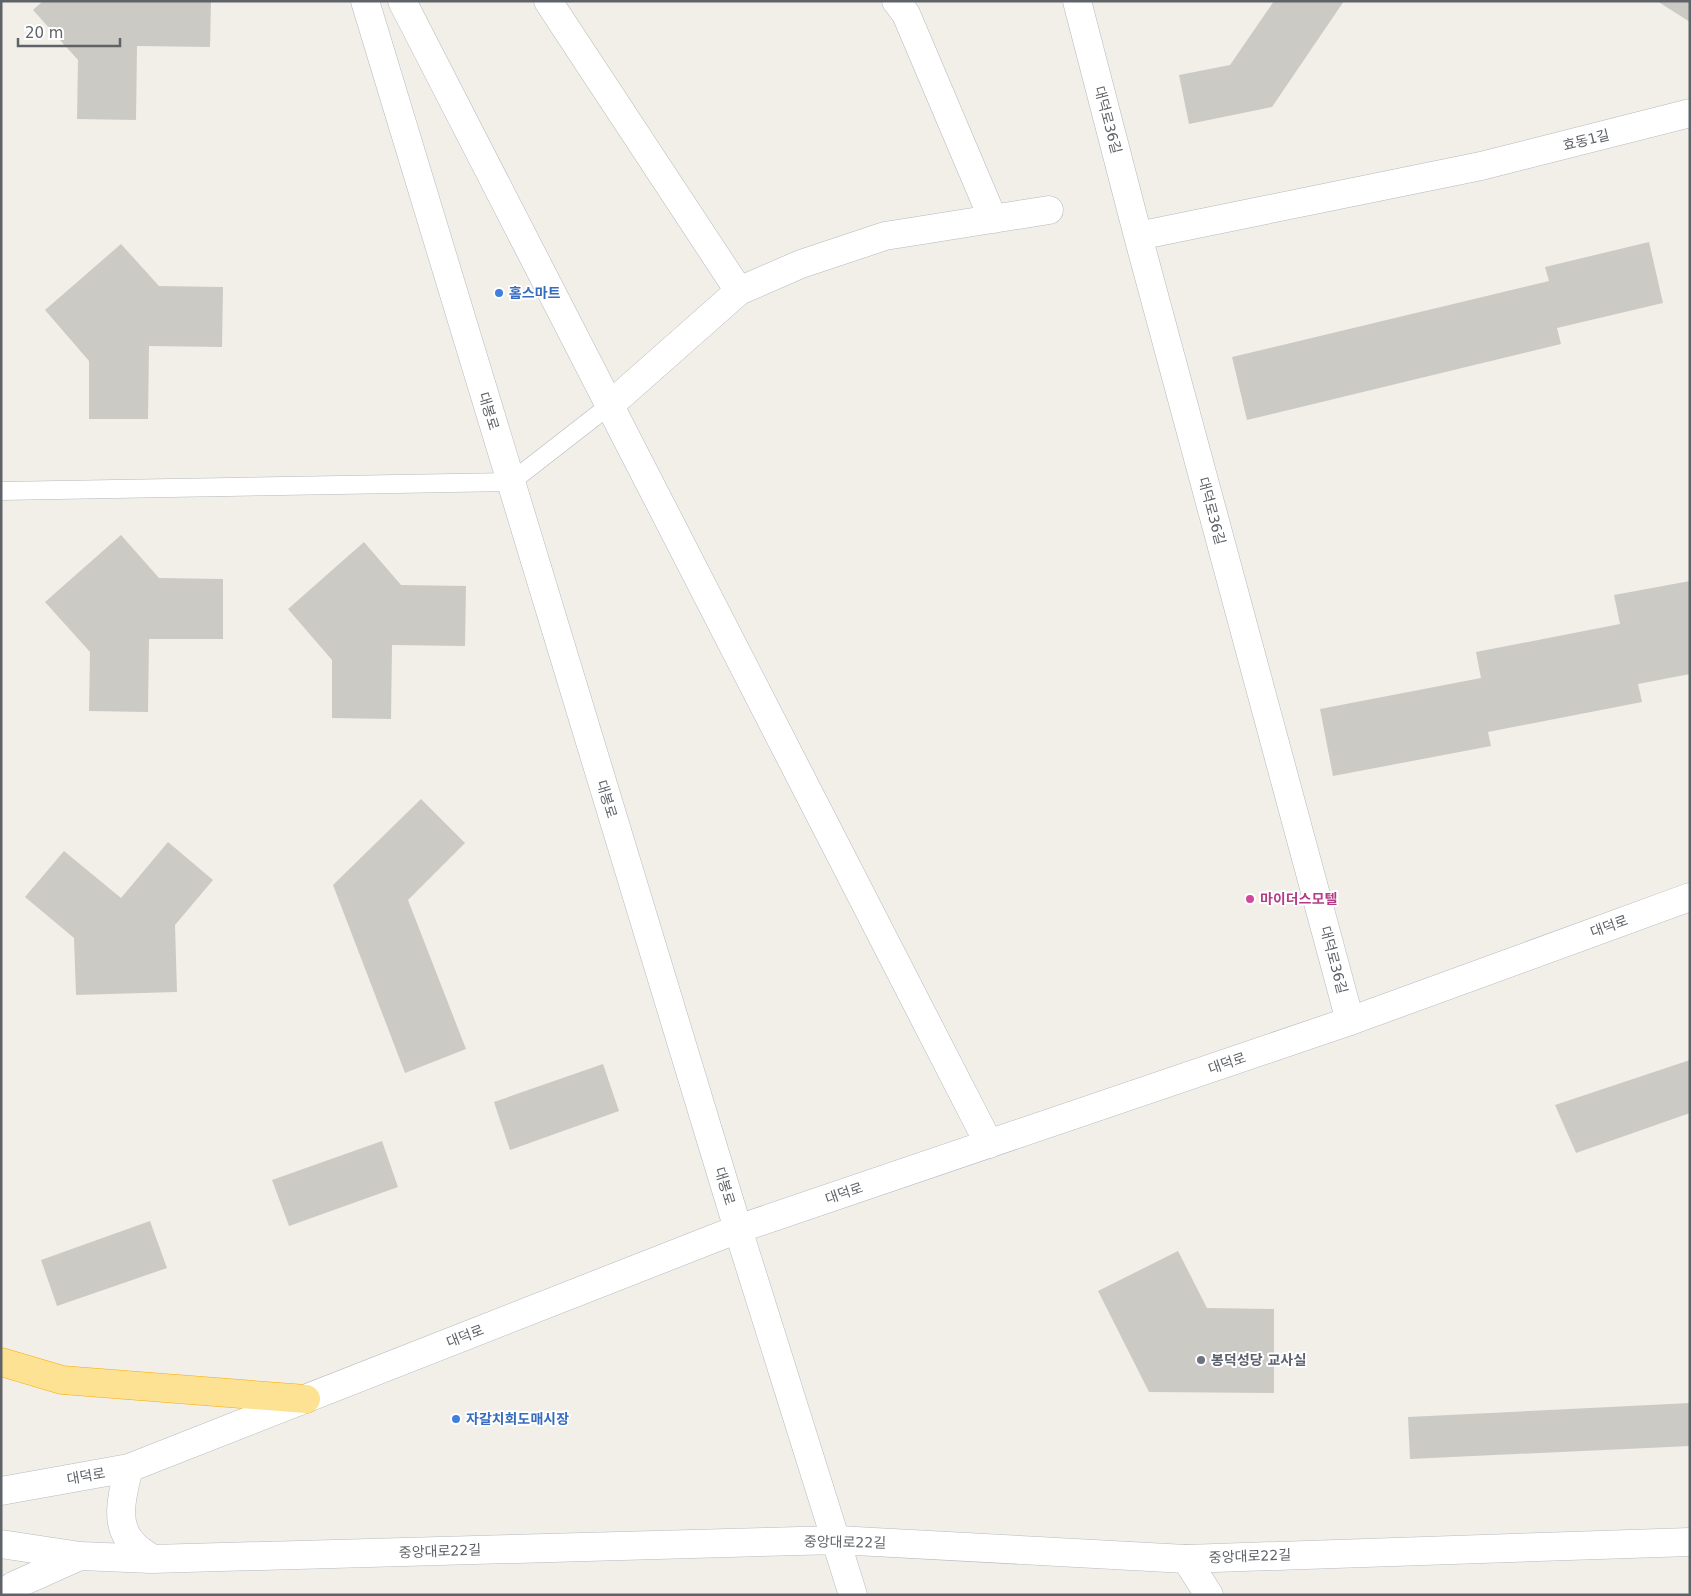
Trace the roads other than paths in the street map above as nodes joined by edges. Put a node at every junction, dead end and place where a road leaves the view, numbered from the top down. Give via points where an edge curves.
1 (365, 1) edge
2 (402, 1) edge
3 (548, 1) edge
4 (896, 1) edge
5 (1077, 1) edge
6 (1690, 113) edge
7 (1049, 210) dead end
8 (993, 219) junction
9 (1138, 236) junction
10 (739, 291) junction
11 (610, 405) junction
12 (511, 482) junction
13 (1, 491) edge
14 (1690, 897) edge
15 (1350, 1021) junction
16 (989, 1144) junction
17 (738, 1229) junction
18 (1, 1362) edge
19 (306, 1399) junction
20 (129, 1468) junction
21 (1, 1491) edge
22 (837, 1540) junction
23 (1690, 1542) edge
24 (1, 1544) edge
25 (80, 1556) junction
26 (152, 1559) junction
27 (1186, 1559) junction
28 (2, 1595) edge
29 (852, 1595) edge
30 (1209, 1595) edge

1 - 12 street, 대봉로
2 - 11 street
3 - 10 street
4 - 8 street via 906,14
5 - 9 street, 대덕로36길
6 - 9 street, 효동1길 via 1481,166
7 - 8 street
8 - 10 street via 885,236 801,264
9 - 15 street, 대덕로36길
10 - 11 street
11 - 12 lane
11 - 16 street
12 - 13 lane
12 - 17 street, 대봉로
14 - 15 street, 대덕로
15 - 16 street, 대덕로
16 - 17 street, 대덕로
17 - 19 street, 대덕로
17 - 22 street, 대봉로
18 - 19 highway via 62,1380
19 - 20 street, 대덕로
20 - 21 street, 대덕로
20 - 26 street via 122,1497 122,1525 132,1544
22 - 26 street, 중앙대로22길
22 - 27 street, 중앙대로22길
22 - 29 street, 대봉로
23 - 27 street, 중앙대로22길
24 - 25 street, 중앙대로22길
25 - 26 street, 중앙대로22길
25 - 28 street via 12,1586
27 - 30 street

